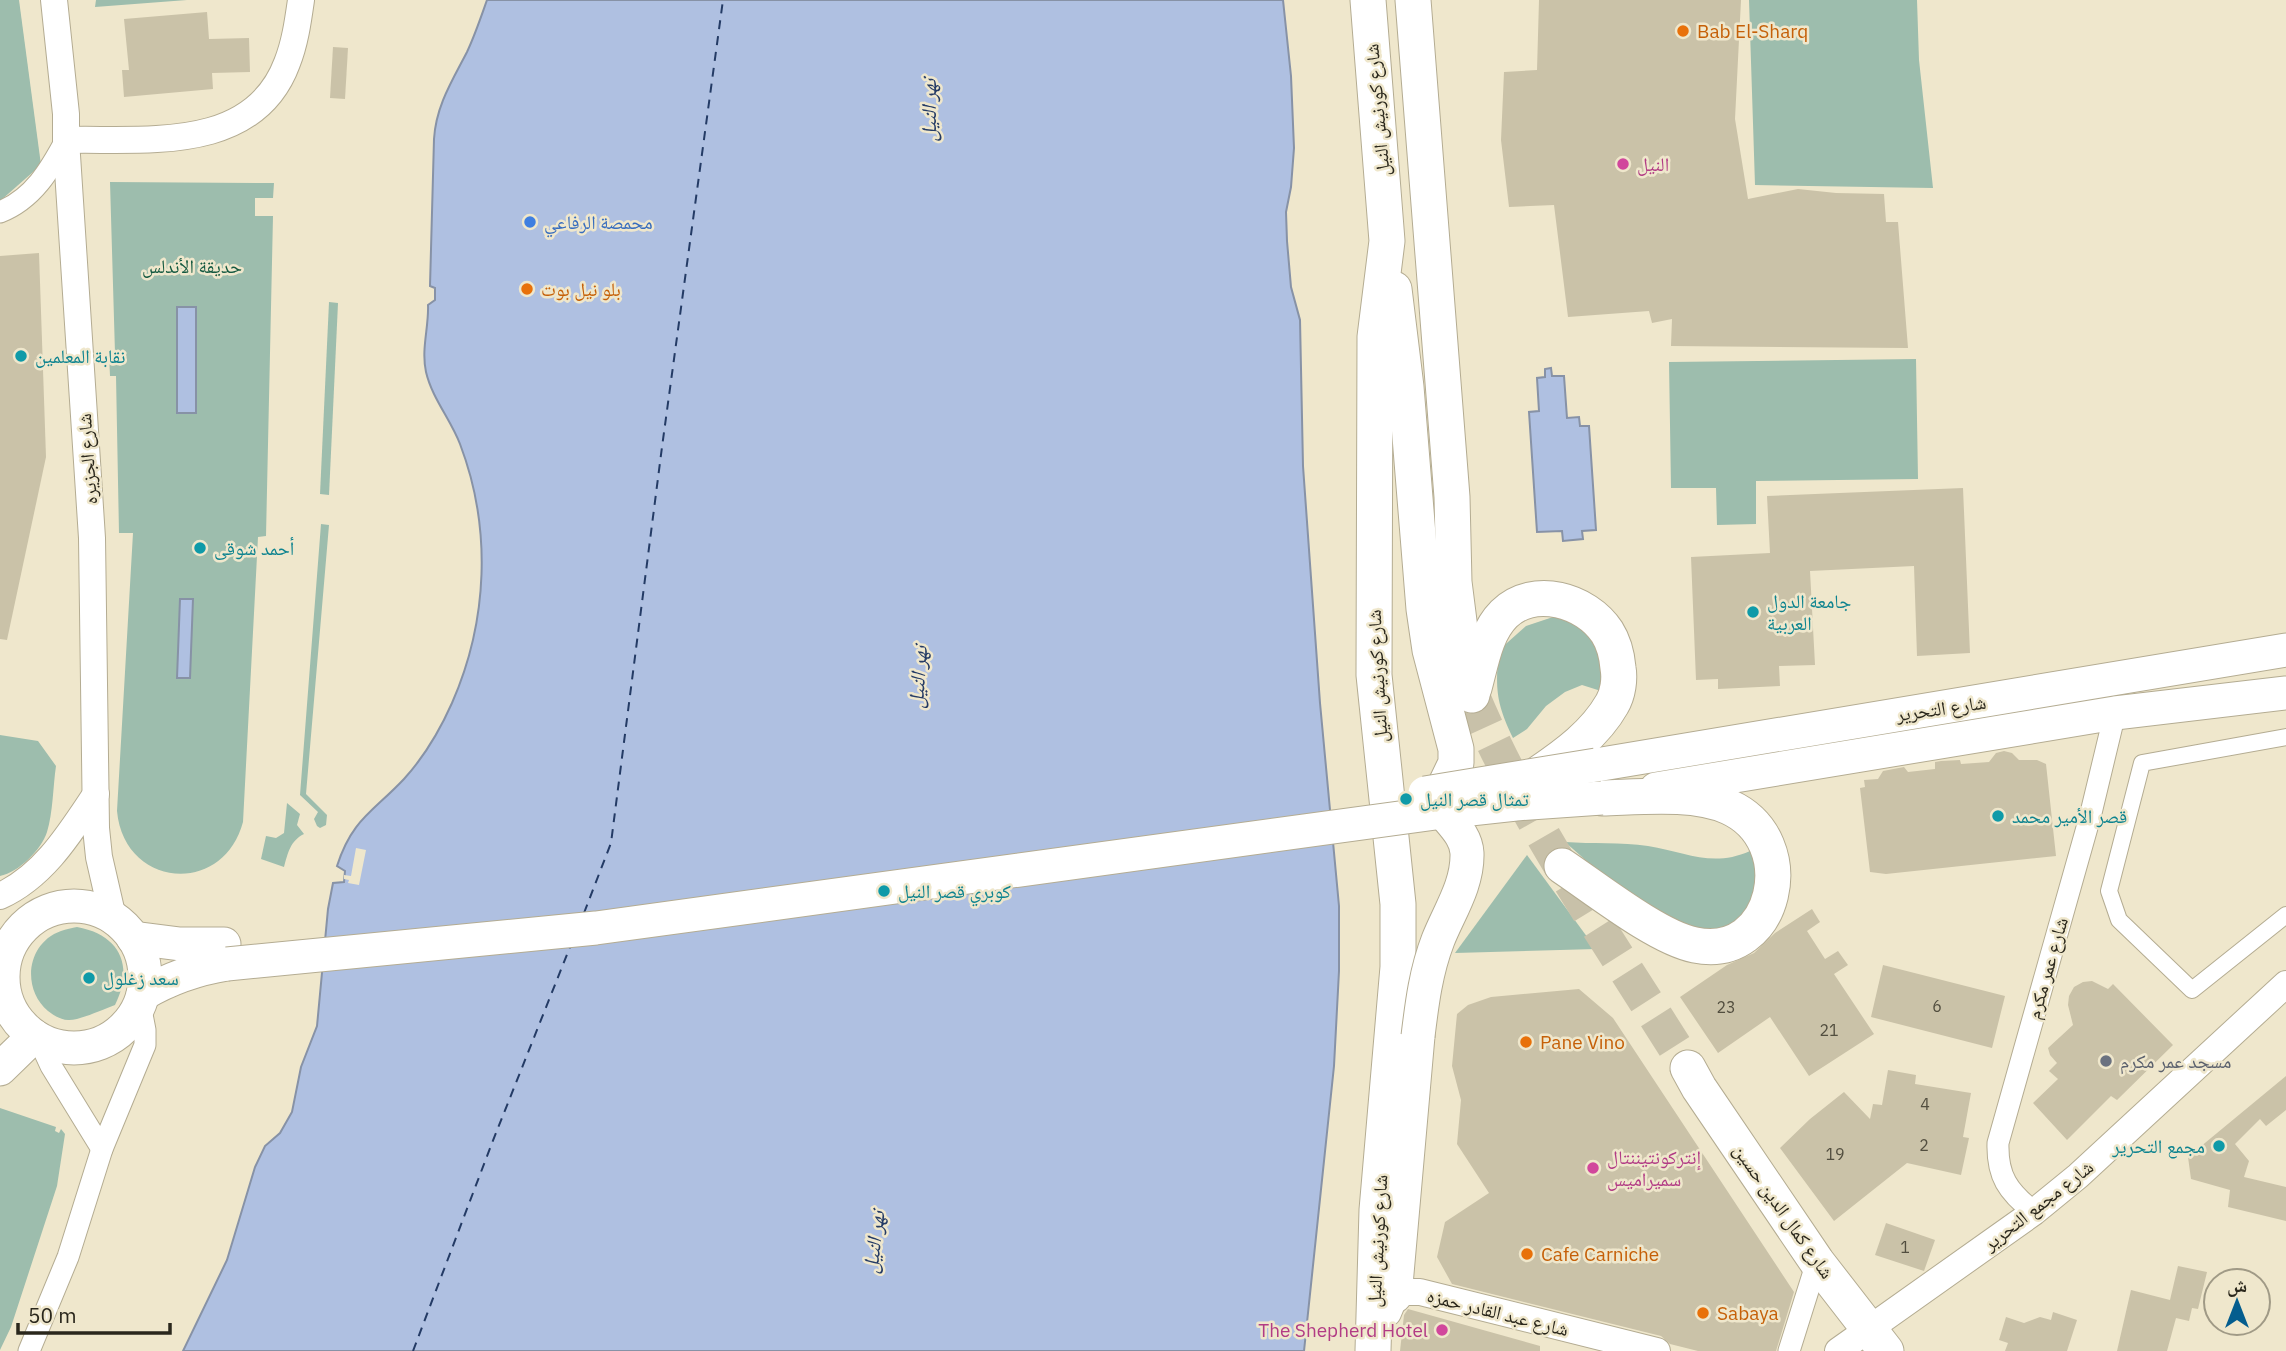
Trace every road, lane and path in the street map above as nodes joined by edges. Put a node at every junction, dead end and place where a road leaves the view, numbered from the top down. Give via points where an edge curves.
1 (54, 0) edge
2 (301, 0) edge
3 (1368, 0) edge
4 (1413, 0) edge
5 (66, 139) junction
6 (1428, 190) junction
7 (1384, 194) junction
8 (0, 212) edge
9 (1387, 241) junction
10 (2286, 650) edge
11 (2286, 693) edge
12 (2115, 713) junction
13 (2286, 737) edge
14 (1538, 774) junction
15 (1599, 781) junction
16 (96, 794) junction
17 (1443, 801) junction
18 (1562, 866) dead end
19 (0, 896) edge
20 (2286, 915) edge
21 (123, 928) junction
22 (225, 954) junction
23 (2283, 988) edge
24 (3, 992) edge
25 (141, 999) junction
26 (36, 1038) junction
27 (1688, 1068) tunnel mouth
28 (0, 1069) edge
29 (102, 1149) junction
30 (2034, 1212) junction
31 (1817, 1262) junction
32 (1395, 1296) junction
33 (1877, 1340) edge
34 (29, 1351) edge
35 (1375, 1351) edge
36 (1657, 1351) edge
37 (1789, 1351) edge
38 (1838, 1351) edge

1 - 5 street, شارع الجزيره
2 - 5 street via 293,45 280,78 261,103 232,124 197,135
3 - 7 highway, شارع كورنيش النيل
4 - 6 highway
5 - 8 street via 34,190 15,207
5 - 16 street, شارع الجزيره via 92,538
6 - 7 highway
6 - 14 highway via 1452,497 1454,582 1472,695 1494,626 1522,601 1546,598 1570,603 1591,615 1608,633 1617,655 1619,679 1614,702 1580,743
7 - 9 highway, شارع كورنيش النيل
9 - 17 highway via 1406,387 1424,609 1430,650 1457,749
9 - 35 highway, شارع كورنيش النيل via 1375,337 1373,622 1375,687 1398,904 1398,967 1377,1210
10 - 15 main road, شارع التحرير
11 - 12 main road, شارع التحرير
12 - 15 main road, شارع التحرير
12 - 30 street, شارع عمر مكرم via 1998,1143 2000,1167 2009,1189
13 - 20 street via 2142,763 2109,891 2119,920 2192,989
14 - 15 main road, bridge
14 - 17 main road, bridge
15 - 17 main road, bridge via 1516,804
15 - 18 highway via 1705,800 1728,806 1749,819 1765,841 1774,866 1773,893 1745,936 1722,945 1696,946 1672,937
16 - 19 street via 44,865
16 - 21 street, شارع الجزيره via 99,857
17 - 22 main road, bridge via 596,928
17 - 32 main road, bridge via 1467,851 1466,874 1425,983
21 - 22 main road
21 - 24 main road via 93,909 72,907 51,910 32,920 17,934 7,953
21 - 25 main road via 142,956
22 - 25 main road via 167,981
23 - 30 street, شارع مجمع التحرير
24 - 26 main road via 14,1017
25 - 26 main road via 127,1024 108,1040 86,1048 61,1048
25 - 29 street via 145,1045
26 - 28 main road
26 - 29 street
27 - 31 highway, شارع كمال الدين حسين
29 - 34 street via 72,1245
30 - 33 street, شارع مجمع التحرير
31 - 33 highway, شارع كمال الدين حسين
31 - 37 street
32 - 35 street
32 - 36 street, شارع عبد القادر حمزه via 1420,1292
33 - 38 street, شارع مجمع التحرير

